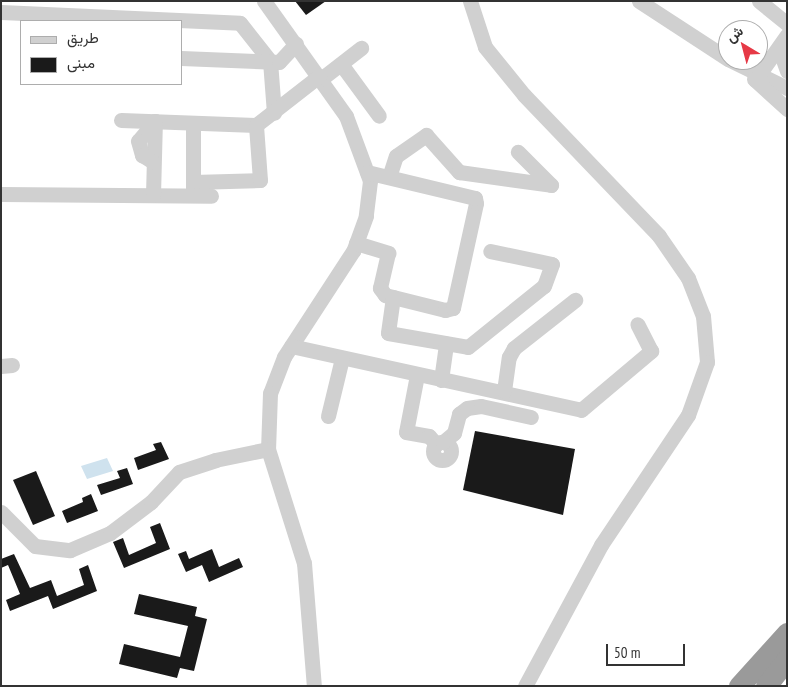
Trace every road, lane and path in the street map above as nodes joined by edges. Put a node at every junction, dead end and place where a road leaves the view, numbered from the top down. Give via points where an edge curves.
1 (264, 1) edge
2 (470, 1) edge
3 (639, 1) edge
4 (759, 1) edge
5 (1, 12) edge
6 (122, 20) edge
7 (182, 22) edge
8 (787, 24) edge
9 (787, 37) edge
10 (296, 44) junction
11 (361, 48) dead end
12 (718, 52) edge
13 (182, 58) edge
14 (270, 61) junction
15 (341, 64) junction
16 (745, 70) edge
17 (787, 71) edge
18 (320, 77) junction
19 (756, 77) junction
20 (787, 88) edge
21 (787, 109) edge
22 (274, 113) junction
23 (379, 116) dead end
24 (121, 120) dead end
25 (155, 121) junction
26 (193, 123) junction
27 (256, 125) junction
28 (518, 152) dead end
29 (367, 172) junction
30 (389, 177) junction
31 (193, 189) junction
32 (1, 194) edge
33 (152, 195) junction
34 (211, 196) dead end
35 (356, 243) junction
36 (490, 251) dead end
37 (393, 297) junction
38 (575, 300) dead end
39 (637, 324) dead end
40 (446, 343) junction
41 (291, 346) junction
42 (342, 358) junction
43 (417, 375) junction
44 (441, 380) junction
45 (504, 391) junction
46 (328, 416) dead end
47 (531, 417) dead end
48 (268, 449) junction
49 (1, 512) edge
50 (787, 633) edge
51 (787, 659) edge
52 (314, 686) edge
53 (524, 686) edge
54 (738, 686) edge
55 (766, 686) edge

1 - 10 street
2 - 53 street via 485,47 524,95 659,236 688,278 703,316 705,335 707,362 688,415 601,545
3 - 12 street
4 - 8 street
5 - 6 street
7 - 14 street via 240,23
9 - 17 street via 782,57
9 - 19 street
10 - 14 street via 279,62
10 - 18 street
11 - 15 street
13 - 14 street
14 - 22 street
15 - 18 street
15 - 23 street
16 - 19 street
18 - 22 street
18 - 29 street via 346,116
19 - 20 street
19 - 21 street
22 - 27 street
24 - 25 street
25 - 26 street
25 - 33 street via 138,142 142,155 153,162
26 - 27 street
26 - 31 street
27 - 31 street via 260,180
28 - 30 street via 551,185 459,172 426,136 396,156
29 - 30 street
29 - 35 street via 370,182 366,216
30 - 37 street via 469,195 476,203 454,308 445,310
31 - 33 street
31 - 34 street
32 - 33 street
35 - 37 street via 388,253 380,288 381,293
35 - 41 street
36 - 40 street via 552,264 544,286 468,347
37 - 40 street via 388,333
38 - 45 street via 514,348 509,357
39 - 45 street via 651,351 581,410
40 - 44 street
41 - 42 street
41 - 48 street via 270,393
42 - 43 street
42 - 46 street
43 - 44 street
43 - 47 street via 406,432 429,436 440,443 454,433 459,414 467,408 481,406
44 - 45 street
48 - 49 street via 215,460 179,472 151,502 110,533 70,550 35,546
48 - 52 street via 304,563
50 - 54 highway
51 - 55 highway

